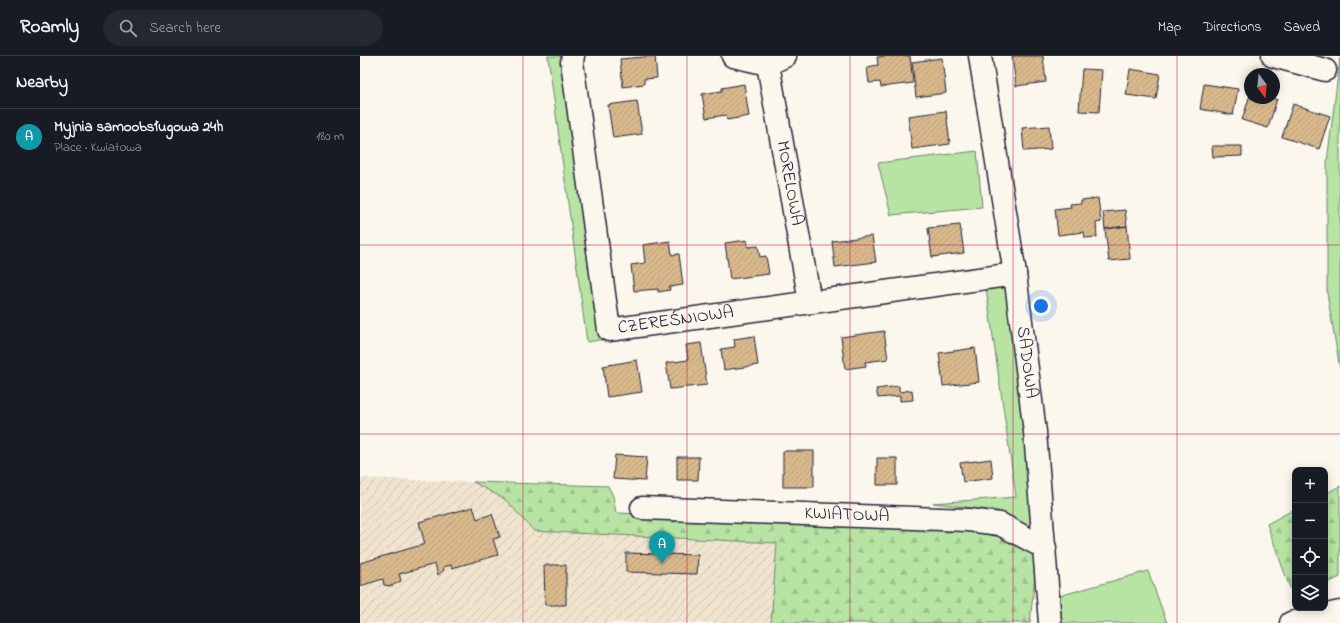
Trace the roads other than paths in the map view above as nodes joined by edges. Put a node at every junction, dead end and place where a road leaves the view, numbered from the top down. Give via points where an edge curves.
1 (573, 56) edge
2 (733, 56) edge
3 (980, 56) edge
4 (1272, 56) edge
5 (777, 60) edge
6 (1325, 70) dead end
7 (1015, 274) junction
8 (810, 302) junction
9 (642, 508) dead end
10 (1045, 548) junction
11 (1340, 612) edge
12 (1050, 623) edge
13 (1291, 623) edge

1 - 8 street, CZEREŚNIOWA via 609,330
2 - 5 street
3 - 7 street, SADOWA
4 - 6 street
5 - 8 street, MORELOWA
7 - 8 street, CZEREŚNIOWA
7 - 10 street, SADOWA via 1035,432
9 - 10 street, KWIATOWA via 968,520 1000,524
10 - 12 street, SADOWA
11 - 13 street

